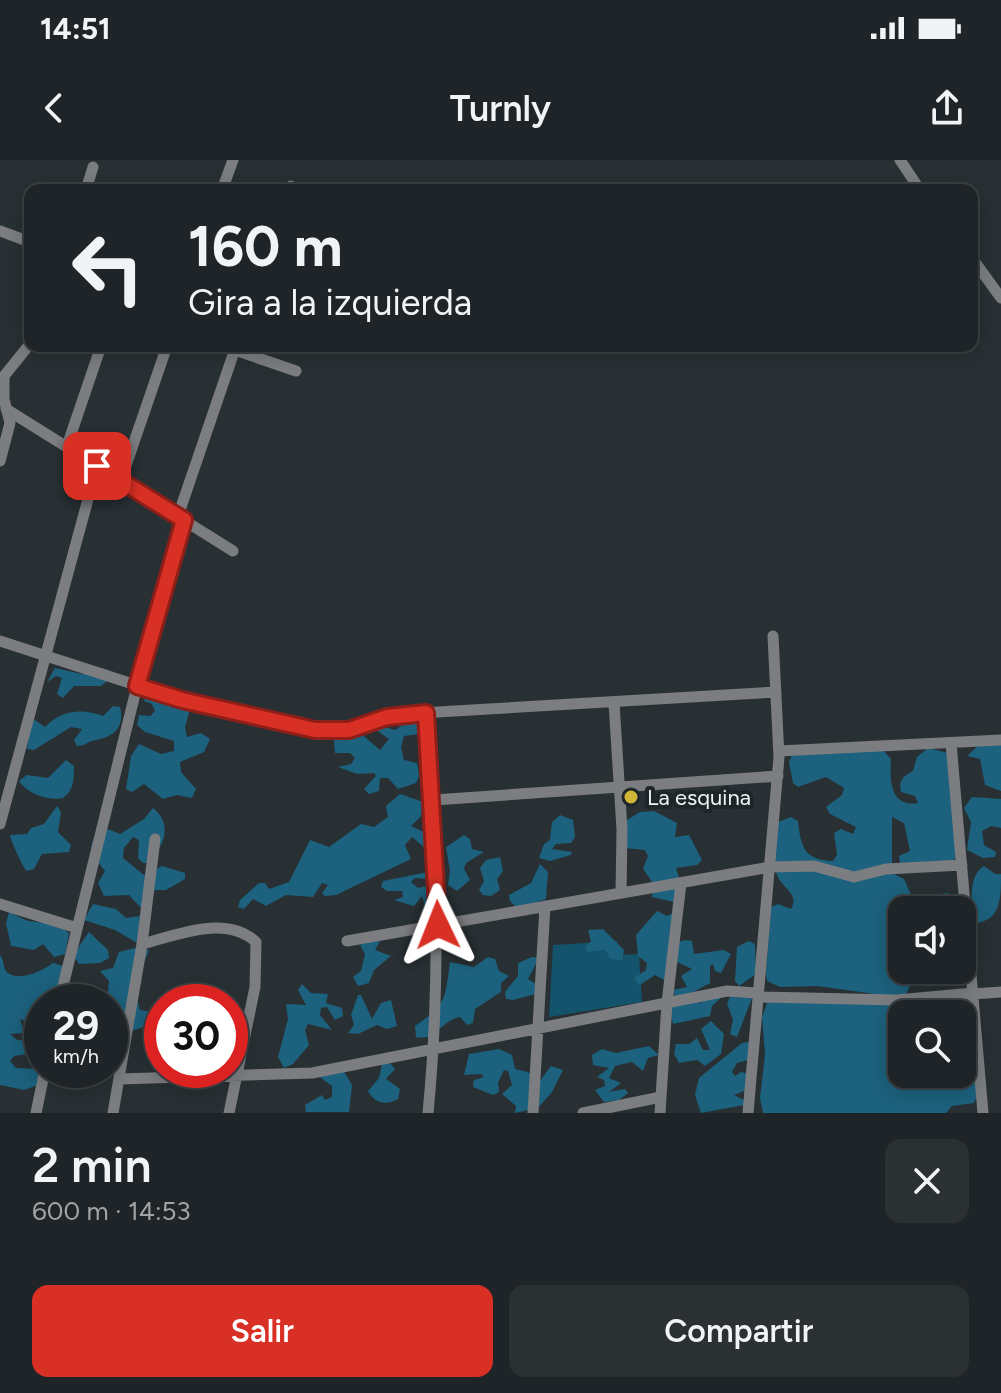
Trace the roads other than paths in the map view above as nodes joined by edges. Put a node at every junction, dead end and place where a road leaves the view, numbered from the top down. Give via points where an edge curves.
1 (233, 160) edge
2 (900, 160) edge
3 (93, 167) dead end
4 (88, 184) edge
5 (224, 184) edge
6 (916, 184) edge
7 (0, 231) edge
8 (24, 240) edge
9 (978, 266) edge
10 (1001, 298) edge
11 (24, 351) edge
12 (99, 352) edge
13 (165, 352) edge
14 (230, 352) edge
15 (245, 352) edge
16 (296, 371) dead end
17 (6, 409) junction
18 (67, 446) junction
19 (1, 457) edge
20 (97, 466) junction
21 (121, 480) junction
22 (181, 518) junction
23 (233, 551) dead end
24 (773, 636) dead end
25 (0, 641) edge
26 (45, 656) junction
27 (137, 686) junction
28 (776, 692) junction
29 (614, 703) junction
30 (426, 713) junction
31 (1001, 740) edge
32 (951, 743) junction
33 (779, 751) junction
34 (778, 776) junction
35 (620, 787) junction
36 (434, 800) junction
37 (0, 824) edge
38 (155, 839) dead end
39 (962, 865) junction
40 (770, 867) junction
41 (681, 883) junction
42 (621, 893) junction
43 (0, 904) edge
44 (545, 906) junction
45 (438, 925) junction
46 (74, 927) junction
47 (347, 941) dead end
48 (142, 944) junction
49 (63, 984) edge
50 (1001, 992) edge
51 (973, 994) junction
52 (758, 995) junction
53 (667, 1003) junction
54 (128, 1026) edge
55 (248, 1026) edge
56 (539, 1028) junction
57 (434, 1049) junction
58 (248, 1075) edge
59 (41, 1088) edge
60 (117, 1088) edge
61 (236, 1088) edge
62 (661, 1097) junction
63 (36, 1113) edge
64 (113, 1113) edge
65 (229, 1113) edge
66 (428, 1113) edge
67 (533, 1113) edge
68 (583, 1113) edge
69 (660, 1113) edge
70 (748, 1113) edge
71 (983, 1113) edge

1 - 5 street
2 - 6 street
3 - 4 street
7 - 8 street
9 - 10 street
11 - 17 street via 4,376
12 - 18 street
13 - 21 street
14 - 22 street
15 - 16 street
17 - 18 street
17 - 19 street via 10,423
18 - 20 street
20 - 21 street
20 - 26 street
21 - 22 street
22 - 23 street
22 - 27 street
24 - 28 street
25 - 26 street
26 - 27 street
26 - 37 street
27 - 30 street via 315,730 349,730 387,717
27 - 46 street
28 - 29 street
28 - 33 street
29 - 30 street
29 - 35 street
30 - 36 street
31 - 32 street
32 - 33 street
32 - 39 street
33 - 34 street
34 - 35 street
34 - 40 street
35 - 36 street
35 - 42 street
36 - 45 street
38 - 48 street
39 - 40 street via 886,869 854,877 814,866
39 - 51 street
40 - 41 street
40 - 52 street
41 - 42 street
41 - 53 street
42 - 44 street
43 - 46 street
44 - 45 street
44 - 56 street
45 - 47 street
45 - 57 street
46 - 49 street
48 - 54 street
48 - 55 street via 209,927 248,935 256,942
50 - 51 street
51 - 52 street via 897,1000
51 - 71 street
52 - 53 street via 727,991
52 - 70 street
53 - 56 street
53 - 62 street
56 - 57 street
56 - 67 street
57 - 58 street via 312,1073
57 - 66 street
59 - 63 street
60 - 64 street
61 - 65 street
62 - 68 street
62 - 69 street

